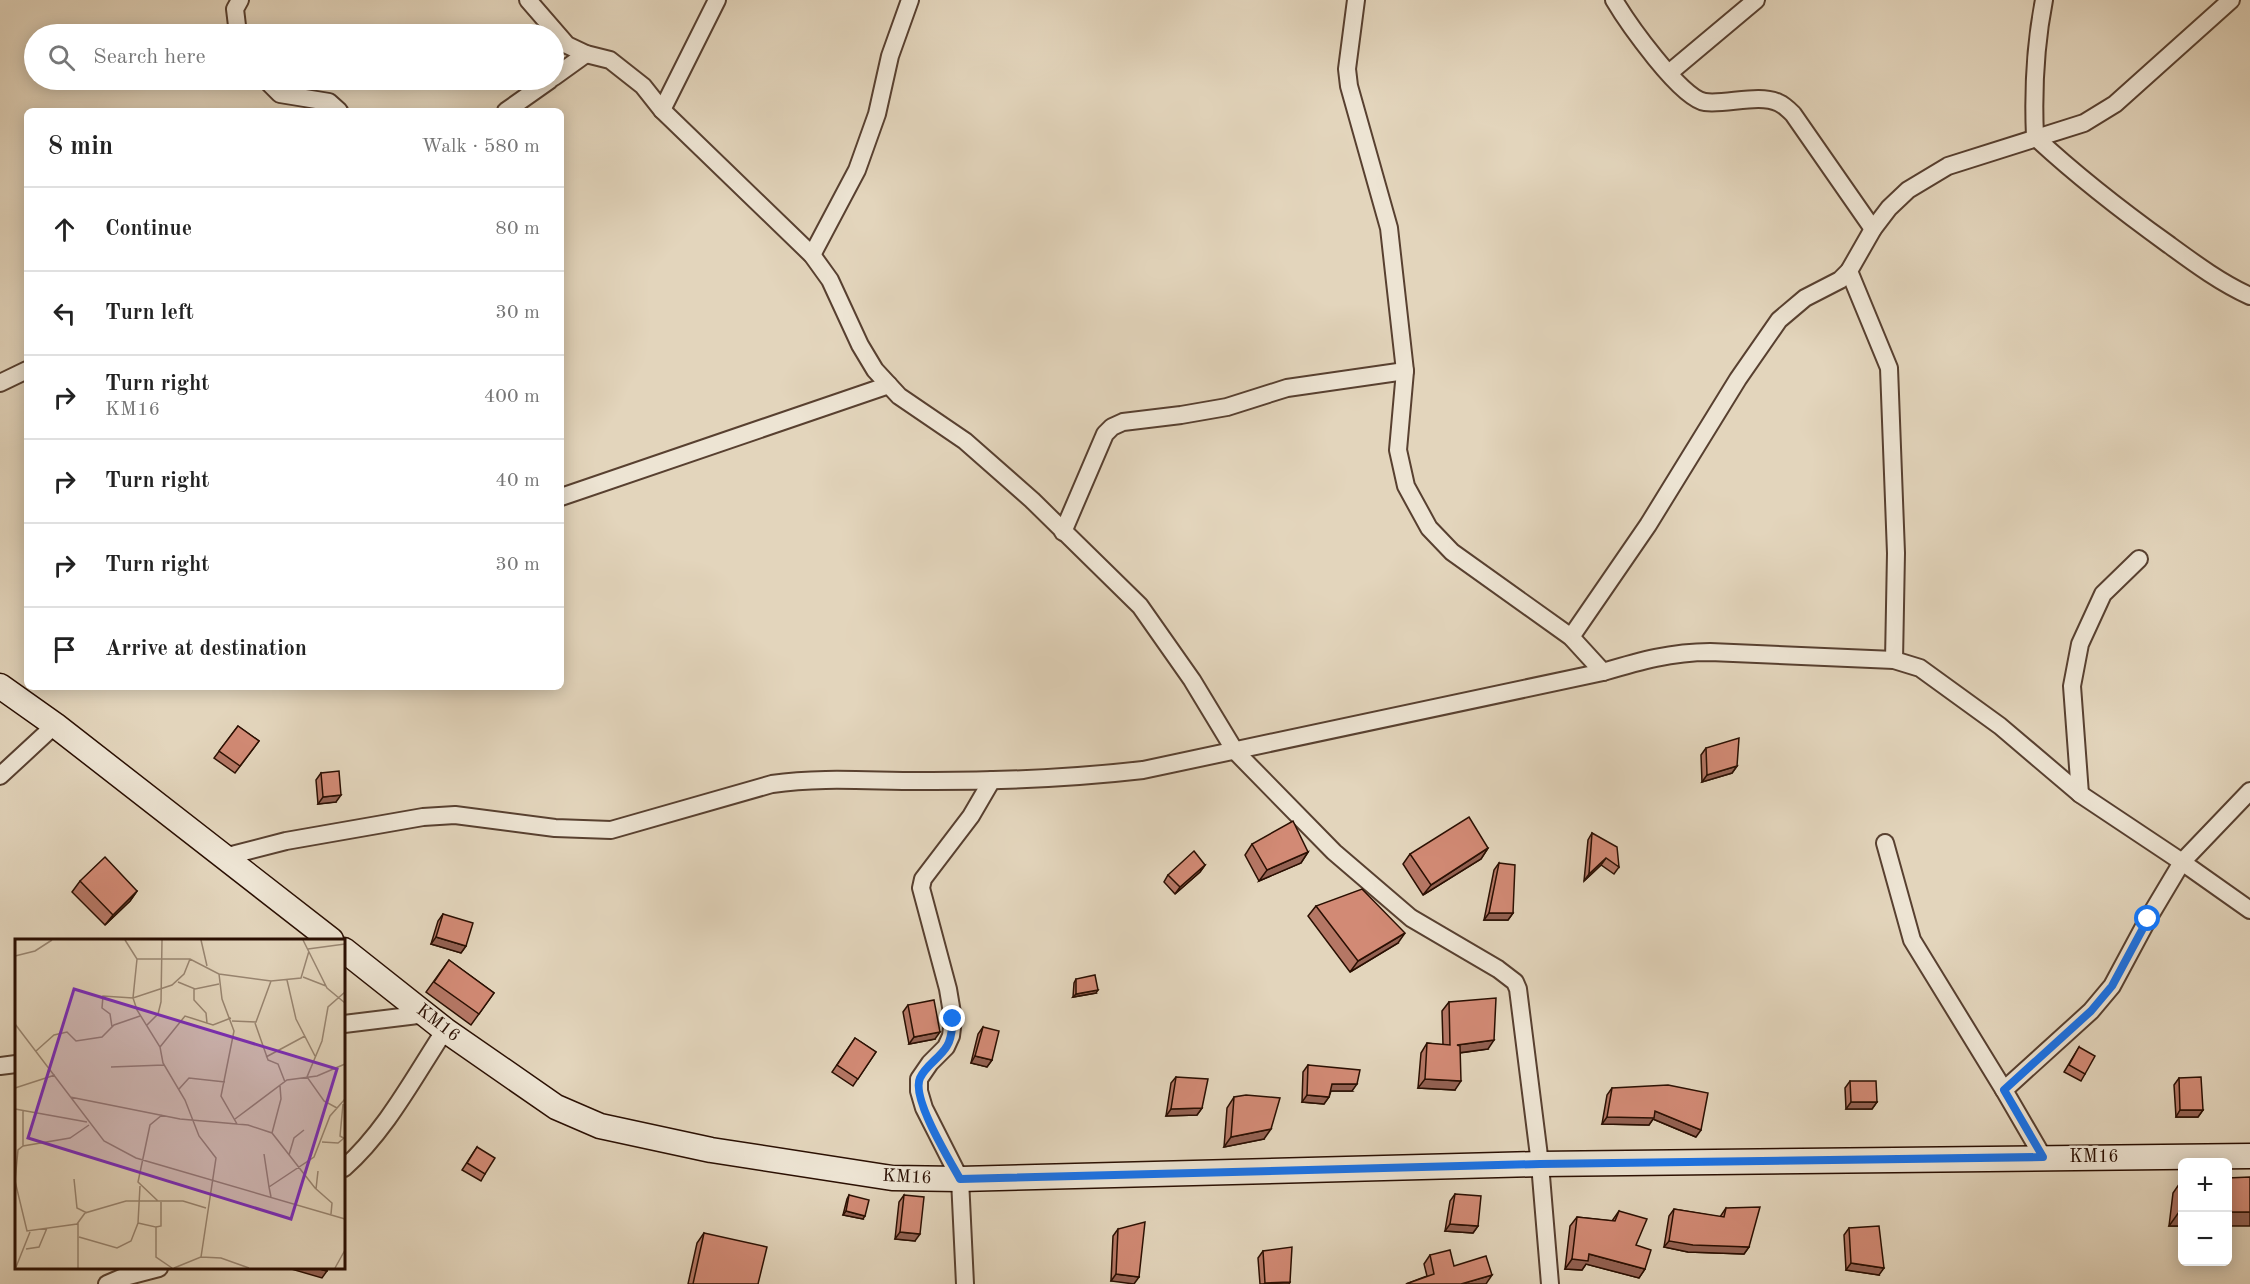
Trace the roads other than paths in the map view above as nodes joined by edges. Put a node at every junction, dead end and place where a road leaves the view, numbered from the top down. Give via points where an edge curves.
1 (240, 0) edge
2 (528, 0) edge
3 (717, 0) edge
4 (910, 0) edge
5 (1356, 0) edge
6 (1614, 0) edge
7 (1756, 0) edge
8 (2044, 0) edge
9 (2231, 0) edge
10 (237, 24) edge
11 (549, 24) edge
12 (564, 42) edge
13 (586, 54) junction
14 (564, 70) edge
15 (1669, 73) junction
16 (276, 90) edge
17 (535, 90) edge
18 (336, 108) edge
19 (510, 108) edge
20 (662, 110) junction
21 (2035, 137) junction
22 (1874, 229) junction
23 (812, 255) junction
24 (1849, 271) junction
25 (2250, 296) edge
26 (1405, 370) junction
27 (24, 371) edge
28 (0, 383) edge
29 (889, 385) junction
30 (564, 496) edge
31 (1063, 532) junction
32 (2139, 559) dead end
33 (1571, 637) junction
34 (1894, 660) junction
35 (1603, 672) junction
36 (0, 686) edge
37 (55, 725) junction
38 (1235, 751) junction
39 (0, 776) edge
40 (992, 780) junction
41 (2250, 791) edge
42 (2080, 794) junction
43 (1885, 843) dead end
44 (224, 857) junction
45 (2182, 862) junction
46 (2250, 910) edge
47 (330, 939) edge
48 (345, 951) edge
49 (426, 1014) junction
50 (345, 1024) edge
51 (445, 1030) junction
52 (15, 1064) edge
53 (0, 1066) edge
54 (2004, 1090) junction
55 (2250, 1156) edge
56 (2043, 1157) junction
57 (1540, 1164) junction
58 (345, 1167) edge
59 (960, 1179) junction
60 (155, 1269) edge
61 (107, 1284) edge
62 (965, 1284) edge
63 (1550, 1284) edge

1 - 10 street via 235,9
2 - 11 street
3 - 20 street
4 - 23 street via 857,170
5 - 26 street via 1347,69 1349,86 1389,228
6 - 15 street
7 - 15 street
8 - 21 street via 2033,88
9 - 21 street via 2115,104 2085,123
12 - 13 street
13 - 14 street
13 - 20 street via 610,60 643,86
15 - 22 street via 1693,99 1766,99 1786,108
16 - 18 street via 280,94 329,102
17 - 19 street
20 - 23 street
21 - 22 street via 1948,166 1908,190
21 - 25 street via 2074,174 2128,215 2227,285
22 - 24 street
23 - 29 street via 830,280 860,345
24 - 33 street via 1805,298 1779,320
24 - 34 street via 1890,376 1896,553
26 - 31 street via 1287,388 1227,406 1112,426
26 - 33 street via 1398,450 1406,486 1429,528 1452,552
27 - 28 street
29 - 30 street
29 - 31 street via 965,441
31 - 38 street via 1147,615
32 - 42 street via 2103,594 2080,644 2072,686
33 - 35 street
34 - 35 street via 1686,652 1655,656
34 - 42 street via 1920,668 1992,720
35 - 38 street
36 - 37 street
37 - 39 street
37 - 44 street
38 - 40 street via 1143,770
38 - 57 street via 1334,852 1411,918 1515,982
40 - 44 street via 791,781 611,830 555,828 455,816 423,817 286,841
40 - 59 street via 921,888 953,1019 946,1047 919,1079 919,1090
41 - 45 street
42 - 45 street
43 - 54 street via 1912,940
44 - 47 street
45 - 46 street
45 - 54 street via 2112,986 2091,1011
48 - 49 street, KM16
49 - 50 street
49 - 51 street, KM16
51 - 58 street via 382,1124
51 - 59 street, KM16 via 555,1107 600,1126 711,1150 892,1178
52 - 53 street
54 - 56 street
55 - 56 street, KM16
56 - 57 street, KM16
57 - 59 street, KM16
57 - 63 street
59 - 62 street
60 - 61 street

